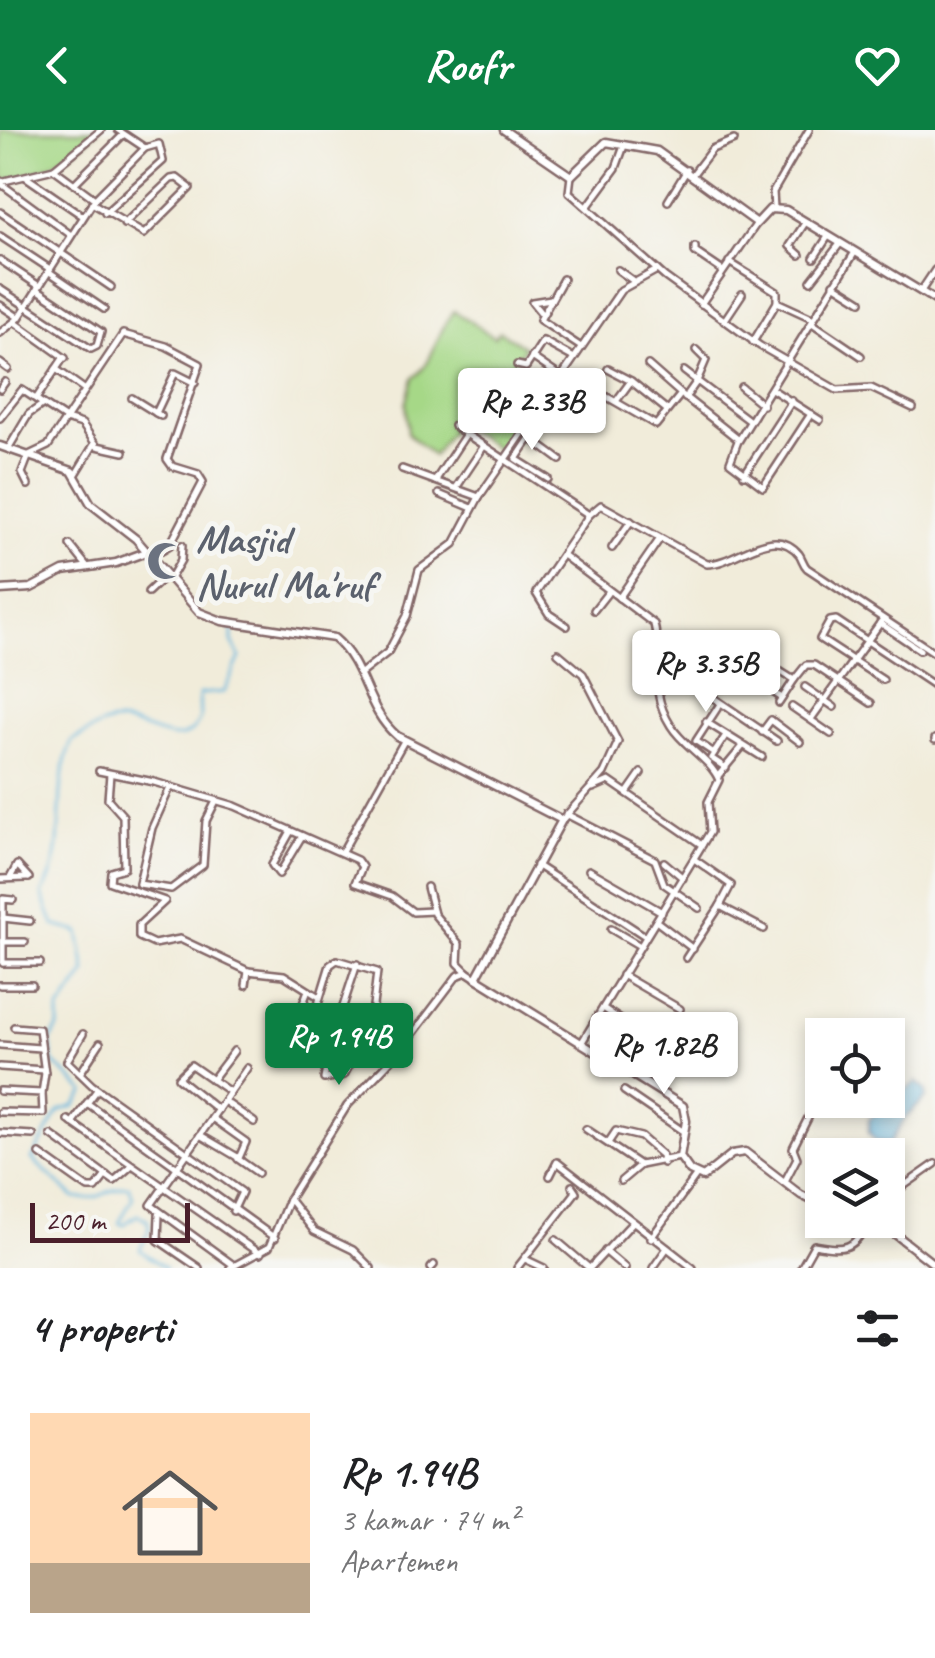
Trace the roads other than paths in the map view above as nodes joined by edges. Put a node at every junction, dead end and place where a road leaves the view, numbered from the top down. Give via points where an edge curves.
1 (102, 130) edge
2 (504, 130) edge
3 (809, 130) edge
4 (120, 132) edge
5 (734, 140) dead end
6 (624, 146) junction
7 (145, 148) junction
8 (54, 169) junction
9 (690, 172) junction
10 (26, 176) junction
11 (571, 176) junction
12 (0, 182) edge
13 (74, 184) junction
14 (94, 201) junction
15 (668, 201) dead end
16 (588, 206) junction
17 (774, 208) junction
18 (0, 212) edge
19 (105, 212) junction
20 (83, 216) junction
21 (757, 223) junction
22 (124, 224) junction
23 (805, 224) junction
24 (71, 235) junction
25 (0, 236) edge
26 (827, 238) junction
27 (839, 246) junction
28 (695, 247) dead end
29 (855, 252) junction
30 (60, 253) junction
31 (800, 255) dead end
32 (814, 258) dead end
33 (0, 260) edge
34 (729, 262) junction
35 (49, 270) junction
36 (618, 270) dead end
37 (658, 270) junction
38 (935, 270) edge
39 (724, 271) junction
40 (563, 279) dead end
41 (633, 280) junction
42 (811, 281) dead end
43 (834, 284) junction
44 (38, 287) junction
45 (112, 287) dead end
46 (0, 289) edge
47 (921, 291) junction
48 (742, 294) dead end
49 (551, 298) junction
50 (935, 300) edge
51 (861, 301) dead end
52 (778, 302) junction
53 (701, 304) junction
54 (0, 305) edge
55 (27, 306) junction
56 (104, 309) dead end
57 (541, 313) junction
58 (18, 320) junction
59 (813, 321) junction
60 (724, 322) junction
61 (0, 333) edge
62 (754, 342) junction
63 (581, 347) junction
64 (696, 350) dead end
65 (860, 356) dead end
66 (532, 357) junction
67 (574, 358) junction
68 (0, 363) edge
69 (788, 364) junction
70 (517, 365) dead end
71 (648, 365) dead end
72 (8, 369) dead end
73 (608, 369) dead end
74 (56, 370) junction
75 (684, 371) dead end
76 (561, 377) junction
77 (631, 381) junction
78 (698, 381) junction
79 (196, 383) junction
80 (741, 387) dead end
81 (84, 388) junction
82 (595, 390) dead end
83 (773, 390) junction
84 (683, 396) junction
85 (132, 398) dead end
86 (36, 399) junction
87 (617, 400) junction
88 (792, 401) junction
89 (43, 404) junction
90 (763, 404) junction
91 (913, 408) dead end
92 (667, 410) junction
93 (811, 414) junction
94 (0, 418) edge
95 (66, 419) junction
96 (820, 420) dead end
97 (751, 422) junction
98 (454, 426) dead end
99 (466, 434) junction
100 (527, 436) junction
101 (738, 440) junction
102 (95, 444) junction
103 (484, 446) junction
104 (4, 447) edge
105 (124, 452) dead end
106 (29, 456) junction
107 (506, 460) junction
108 (560, 460) dead end
109 (402, 469) dead end
110 (76, 474) junction
111 (744, 476) junction
112 (548, 479) dead end
113 (435, 481) junction
114 (28, 485) dead end
115 (456, 488) junction
116 (439, 494) dead end
117 (479, 497) junction
118 (472, 508) junction
119 (589, 515) junction
120 (631, 521) junction
121 (659, 540) junction
122 (70, 545) dead end
123 (182, 545) dead end
124 (612, 548) dead end
125 (148, 554) junction
126 (564, 556) junction
127 (86, 565) junction
128 (168, 577) junction
129 (0, 590) edge
130 (609, 591) junction
131 (148, 592) dead end
132 (620, 598) junction
133 (594, 610) dead end
134 (881, 621) junction
135 (567, 626) dead end
136 (866, 640) junction
137 (920, 650) dead end
138 (558, 653) dead end
139 (935, 653) edge
140 (697, 654) dead end
141 (655, 658) junction
142 (721, 658) junction
143 (852, 662) junction
144 (716, 666) junction
145 (360, 674) junction
146 (794, 680) junction
147 (839, 680) junction
148 (883, 680) dead end
149 (935, 686) edge
150 (805, 687) dead end
151 (700, 690) junction
152 (824, 700) junction
153 (871, 703) dead end
154 (720, 704) junction
155 (792, 707) dead end
156 (834, 707) dead end
157 (811, 719) junction
158 (706, 722) junction
159 (762, 732) junction
160 (831, 734) dead end
161 (726, 735) junction
162 (404, 741) junction
163 (777, 741) dead end
164 (800, 742) dead end
165 (743, 746) junction
166 (714, 753) junction
167 (762, 757) dead end
168 (726, 768) junction
169 (100, 772) dead end
170 (110, 774) junction
171 (642, 774) dead end
172 (718, 776) junction
173 (170, 788) junction
174 (590, 790) junction
175 (627, 793) junction
176 (215, 803) junction
177 (564, 817) junction
178 (291, 831) junction
179 (302, 836) junction
180 (702, 846) junction
181 (342, 852) junction
182 (694, 859) junction
183 (664, 862) dead end
184 (536, 866) junction
185 (124, 870) junction
186 (143, 870) junction
187 (589, 870) dead end
188 (0, 878) edge
189 (10, 878) dead end
190 (684, 878) junction
191 (427, 887) dead end
192 (138, 888) junction
193 (677, 888) junction
194 (1, 899) edge
195 (13, 900) dead end
196 (720, 906) junction
197 (699, 908) dead end
198 (433, 911) junction
199 (662, 912) junction
200 (2, 918) junction
201 (30, 920) dead end
202 (656, 921) junction
203 (611, 929) dead end
204 (764, 930) dead end
205 (646, 936) junction
206 (1, 942) edge
207 (25, 942) dead end
208 (640, 946) junction
209 (692, 948) junction
210 (686, 958) dead end
211 (1, 963) edge
212 (40, 963) dead end
213 (358, 964) junction
214 (248, 971) junction
215 (467, 972) junction
216 (622, 975) junction
217 (476, 978) junction
218 (0, 985) edge
219 (32, 985) dead end
220 (246, 986) dead end
221 (307, 993) junction
222 (319, 997) junction
223 (602, 1008) junction
224 (680, 1009) dead end
225 (282, 1014) dead end
226 (372, 1014) junction
227 (310, 1026) junction
228 (14, 1027) dead end
229 (656, 1032) dead end
230 (83, 1034) dead end
231 (334, 1034) junction
232 (358, 1040) junction
233 (408, 1040) junction
234 (582, 1042) junction
235 (100, 1043) dead end
236 (655, 1044) dead end
237 (0, 1045) edge
238 (40, 1048) junction
239 (234, 1051) dead end
240 (328, 1059) junction
241 (350, 1064) junction
242 (0, 1068) edge
243 (247, 1068) dead end
244 (44, 1070) junction
245 (81, 1072) junction
246 (635, 1077) junction
247 (212, 1080) junction
248 (98, 1089) junction
249 (0, 1090) edge
250 (624, 1091) dead end
251 (230, 1092) junction
252 (42, 1093) junction
253 (224, 1100) junction
254 (87, 1103) junction
255 (218, 1110) junction
256 (0, 1112) edge
257 (212, 1118) junction
258 (808, 1118) edge
259 (254, 1122) dead end
260 (586, 1129) dead end
261 (684, 1132) junction
262 (0, 1133) edge
263 (33, 1135) dead end
264 (51, 1135) dead end
265 (199, 1135) junction
266 (608, 1143) junction
267 (188, 1152) junction
268 (40, 1154) dead end
269 (680, 1157) junction
270 (238, 1159) junction
271 (663, 1163) junction
272 (935, 1164) edge
273 (640, 1165) junction
274 (131, 1166) junction
275 (176, 1168) junction
276 (258, 1173) dead end
277 (106, 1175) junction
278 (550, 1176) dead end
279 (696, 1176) junction
280 (784, 1181) junction
281 (622, 1182) dead end
282 (905, 1184) edge
283 (572, 1186) dead end
284 (162, 1187) junction
285 (805, 1194) edge
286 (289, 1199) junction
287 (233, 1211) junction
288 (159, 1215) junction
289 (632, 1223) junction
290 (275, 1238) junction
291 (652, 1238) junction
292 (855, 1238) edge
293 (900, 1238) edge
294 (556, 1240) dead end
295 (666, 1248) junction
296 (605, 1251) junction
297 (260, 1254) junction
298 (524, 1259) junction
299 (935, 1265) edge
300 (230, 1266) edge
301 (199, 1268) edge
302 (372, 1268) edge
303 (517, 1268) edge
304 (544, 1268) edge
305 (589, 1268) edge
306 (626, 1268) edge
307 (653, 1268) edge
308 (693, 1268) edge
309 (801, 1268) edge

1 - 8 street
2 - 11 street
3 - 17 street via 770,196
4 - 7 street
4 - 13 street
5 - 9 street via 712,149
6 - 9 street via 657,151
6 - 11 street via 606,142
6 - 16 street
7 - 14 street
7 - 19 street via 159,144 163,162
8 - 10 street
8 - 13 street
9 - 15 street
9 - 21 street
10 - 12 street
10 - 20 street
11 - 16 street via 566,189
12 - 24 street
13 - 14 street
14 - 19 street
14 - 20 street
16 - 37 street
17 - 21 street
17 - 23 street
18 - 30 street
19 - 22 street
20 - 24 street
21 - 34 street
22 - 22 street via 148,232 190,188 171,179
23 - 26 street
23 - 31 street via 790,246
24 - 30 street
25 - 35 street
26 - 27 street
26 - 32 street
27 - 29 street
27 - 42 street
28 - 39 street
29 - 43 street
29 - 47 street
30 - 35 street
30 - 45 street
33 - 44 street
34 - 39 street
34 - 52 street via 777,292
35 - 44 street
35 - 56 street
36 - 41 street
37 - 41 street
37 - 53 street
38 - 47 street
39 - 53 street
40 - 49 street
41 - 63 street
43 - 51 street
43 - 59 street
44 - 55 street
44 - 55 street via 102,339 91,349
46 - 55 street
47 - 50 street
48 - 60 street
49 - 57 street
49 - 57 street via 532,302
52 - 59 street
52 - 62 street
53 - 60 street
54 - 58 street
55 - 58 street
57 - 63 street via 543,324
58 - 61 street
58 - 74 street via 64,359
59 - 65 street
59 - 69 street
60 - 62 street
62 - 69 street
63 - 67 street
64 - 78 street via 706,360
66 - 67 street via 544,341
66 - 70 street via 525,368
66 - 76 street
67 - 76 street
68 - 72 street
69 - 83 street
69 - 91 street via 837,390 871,388
71 - 84 street
73 - 77 street
74 - 81 street
74 - 86 street
75 - 78 street
76 - 100 street
77 - 87 street
77 - 92 street
78 - 84 street
78 - 97 street
79 - 81 street via 200,364 123,334
79 - 85 street via 175,374 158,415
79 - 125 street via 166,459 203,482 170,544
80 - 90 street
81 - 95 street
82 - 87 street
83 - 88 street
83 - 90 street
84 - 92 street
84 - 101 street
86 - 89 street
86 - 94 street via 19,391
87 - 92 street via 656,425
88 - 93 street
88 - 111 street
89 - 95 street
89 - 104 street
90 - 97 street
93 - 96 street
93 - 111 street via 764,486
95 - 102 street via 82,424
95 - 106 street via 48,446
97 - 101 street
98 - 99 street
99 - 103 street
99 - 113 street
100 - 107 street
100 - 108 street
100 - 112 street via 516,459
101 - 111 street via 729,459
102 - 105 street
102 - 110 street
103 - 107 street
103 - 115 street
104 - 106 street
106 - 110 street
106 - 114 street via 22,473
107 - 117 street
107 - 119 street
109 - 113 street
110 - 125 street via 91,504
113 - 115 street
115 - 117 street
116 - 118 street
117 - 118 street
118 - 145 street via 454,544 419,570 388,652
119 - 120 street via 602,505
119 - 126 street
120 - 121 street
120 - 124 street
121 - 132 street
121 - 134 street via 707,564 776,542
122 - 127 street
123 - 128 street via 181,560
125 - 127 street
125 - 128 street
126 - 130 street
126 - 135 street via 536,593
127 - 129 street via 38,586
128 - 131 street
128 - 145 street via 213,619 334,638
130 - 132 street
130 - 133 street
132 - 141 street via 656,627
134 - 136 street
134 - 137 street
134 - 139 street
136 - 143 street
136 - 143 street via 834,620 819,636
136 - 149 street
138 - 174 street via 583,674 616,731 616,754
140 - 144 street
141 - 151 street
141 - 172 street via 654,682 670,724
142 - 144 street
142 - 146 street via 735,643
142 - 146 street via 780,701
143 - 147 street
143 - 148 street
144 - 151 street
145 - 162 street via 375,715
146 - 147 street via 808,664
147 - 152 street
147 - 153 street
150 - 152 street
151 - 154 street
152 - 156 street
152 - 157 street
154 - 158 street
154 - 159 street
155 - 157 street
157 - 160 street
158 - 161 street
158 - 166 street via 696,741
159 - 163 street
159 - 164 street via 770,720
161 - 165 street
161 - 166 street
162 - 177 street
162 - 181 street
165 - 167 street
165 - 168 street
166 - 168 street via 711,758
168 - 172 street
169 - 170 street
170 - 173 street
170 - 185 street via 108,796 124,816
171 - 175 street
172 - 180 street
173 - 176 street
173 - 186 street via 152,826
174 - 175 street via 607,781
174 - 177 street
175 - 180 street
176 - 178 street
176 - 192 street via 206,821 203,865 171,889
177 - 184 street
177 - 193 street via 655,860 664,884
178 - 179 street
178 - 179 street via 272,865 279,874
179 - 181 street
180 - 182 street
181 - 198 street via 361,863 359,887 392,896 408,911
182 - 190 street
182 - 196 street via 732,884
183 - 190 street
184 - 205 street
184 - 217 street
185 - 186 street
185 - 192 street via 111,872 110,882
186 - 192 street
187 - 199 street
188 - 189 street
190 - 193 street
191 - 198 street
192 - 214 street via 165,901 139,925 143,940 180,939
193 - 197 street
193 - 199 street
194 - 195 street
194 - 200 street
196 - 204 street
196 - 209 street
198 - 215 street via 458,944 458,964
199 - 202 street
200 - 201 street
200 - 206 street
202 - 205 street
202 - 209 street
203 - 208 street
205 - 208 street
206 - 207 street
206 - 211 street
208 - 216 street
209 - 210 street
211 - 212 street
213 - 222 street via 331,962
213 - 226 street via 378,973
213 - 231 street
214 - 220 street
214 - 221 street via 284,974 307,986
215 - 217 street
215 - 233 street
216 - 223 street
216 - 224 street
217 - 234 street
218 - 219 street
221 - 222 street
221 - 225 street via 298,1017
222 - 227 street
223 - 229 street via 630,1027 639,1021
223 - 234 street
226 - 232 street
226 - 233 street
227 - 231 street
227 - 240 street via 305,1047
228 - 238 street via 39,1029
230 - 245 street via 67,1060
231 - 232 street
232 - 241 street
233 - 286 street via 347,1106
234 - 246 street
235 - 245 street
236 - 246 street
237 - 238 street
238 - 244 street
239 - 247 street
240 - 241 street
240 - 241 street via 322,1077 327,1080 344,1075
242 - 244 street
243 - 251 street
244 - 252 street
245 - 248 street
246 - 261 street via 686,1109
247 - 251 street
247 - 255 street via 189,1065 177,1078
248 - 254 street
248 - 267 street
249 - 252 street
250 - 261 street
251 - 253 street
252 - 256 street via 42,1114
253 - 255 street
253 - 259 street
254 - 274 street via 70,1121
254 - 275 street
255 - 257 street
257 - 265 street
257 - 270 street via 246,1142
258 - 280 street
260 - 266 street
261 - 269 street
262 - 263 street
264 - 277 street
265 - 267 street
265 - 270 street
266 - 271 street via 616,1131 641,1137
266 - 273 street
267 - 275 street
267 - 287 street via 242,1192
268 - 277 street via 88,1188
269 - 271 street
269 - 279 street
270 - 276 street
271 - 273 street
272 - 282 street
273 - 281 street
274 - 277 street via 118,1181
274 - 284 street
275 - 284 street
275 - 287 street
278 - 289 street via 556,1162
279 - 280 street via 741,1152
279 - 291 street
280 - 285 street
283 - 298 street via 576,1192
284 - 288 street via 151,1205
284 - 297 street
286 - 290 street
286 - 302 street via 314,1231
287 - 290 street
288 - 300 street
288 - 301 street via 158,1240
289 - 291 street
289 - 296 street
290 - 297 street
291 - 295 street
292 - 309 street via 832,1251 814,1245
293 - 299 street
294 - 305 street
295 - 307 street
295 - 308 street
296 - 305 street
296 - 306 street
297 - 300 street
298 - 303 street
298 - 304 street

